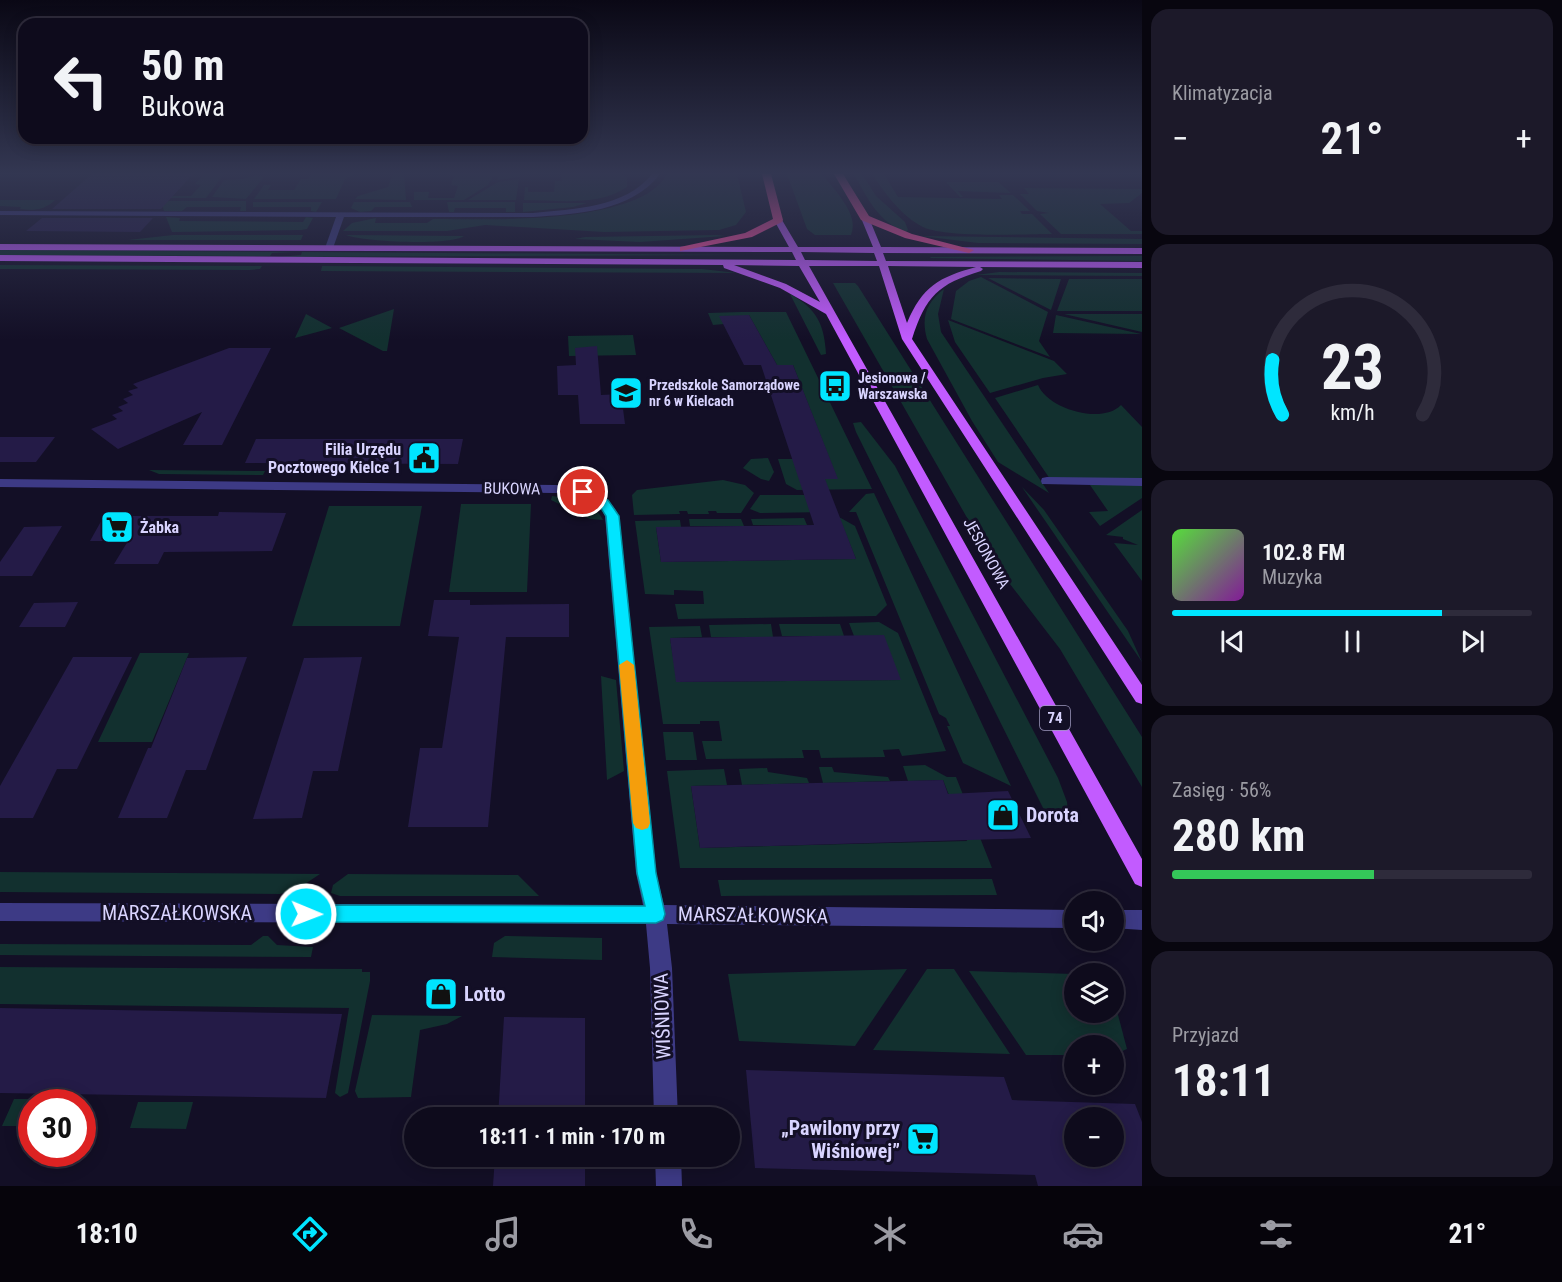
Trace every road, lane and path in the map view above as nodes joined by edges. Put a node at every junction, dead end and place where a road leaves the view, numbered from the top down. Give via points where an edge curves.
1 (336, 229) edge
2 (760, 229) edge
3 (783, 229) edge
4 (870, 229) edge
5 (893, 229) edge
6 (0, 247) edge
7 (329, 248) junction
8 (684, 249) junction
9 (793, 250) junction
10 (878, 250) junction
11 (969, 250) junction
12 (1142, 251) edge
13 (0, 258) edge
14 (712, 261) junction
15 (801, 262) junction
16 (881, 263) junction
17 (995, 264) junction
18 (1142, 265) edge
19 (832, 313) junction
20 (907, 339) junction
21 (1047, 481) dead end
22 (1142, 482) edge
23 (0, 483) edge
24 (1142, 698) edge
25 (1142, 878) edge
26 (0, 912) edge
27 (656, 914) junction
28 (1064, 919) edge
29 (1124, 919) edge
30 (1142, 920) edge
31 (666, 1107) edge
32 (668, 1167) edge
33 (669, 1186) edge

1 - 7 street
2 - 8 highway via 748,236
3 - 9 main road, 74
4 - 10 main road
5 - 11 highway
6 - 7 main road
7 - 8 main road
8 - 9 main road
9 - 10 main road
9 - 15 main road, JESIONOWA / 74
10 - 11 main road
10 - 16 main road
11 - 12 main road
13 - 14 main road
14 - 15 main road
14 - 19 main road via 783,286
15 - 16 main road
15 - 19 main road, JESIONOWA / 74
16 - 17 main road
16 - 20 main road
17 - 18 main road
17 - 20 main road via 958,274 928,293 916,309
19 - 25 main road, JESIONOWA / 74
20 - 24 main road
21 - 22 street
23 - 27 street, BUKOWA via 555,489 596,497 612,516 646,873
26 - 27 street, MARSZAŁKOWSKA
27 - 28 street, MARSZAŁKOWSKA
27 - 31 street, WIŚNIOWA
29 - 30 street
32 - 33 street

